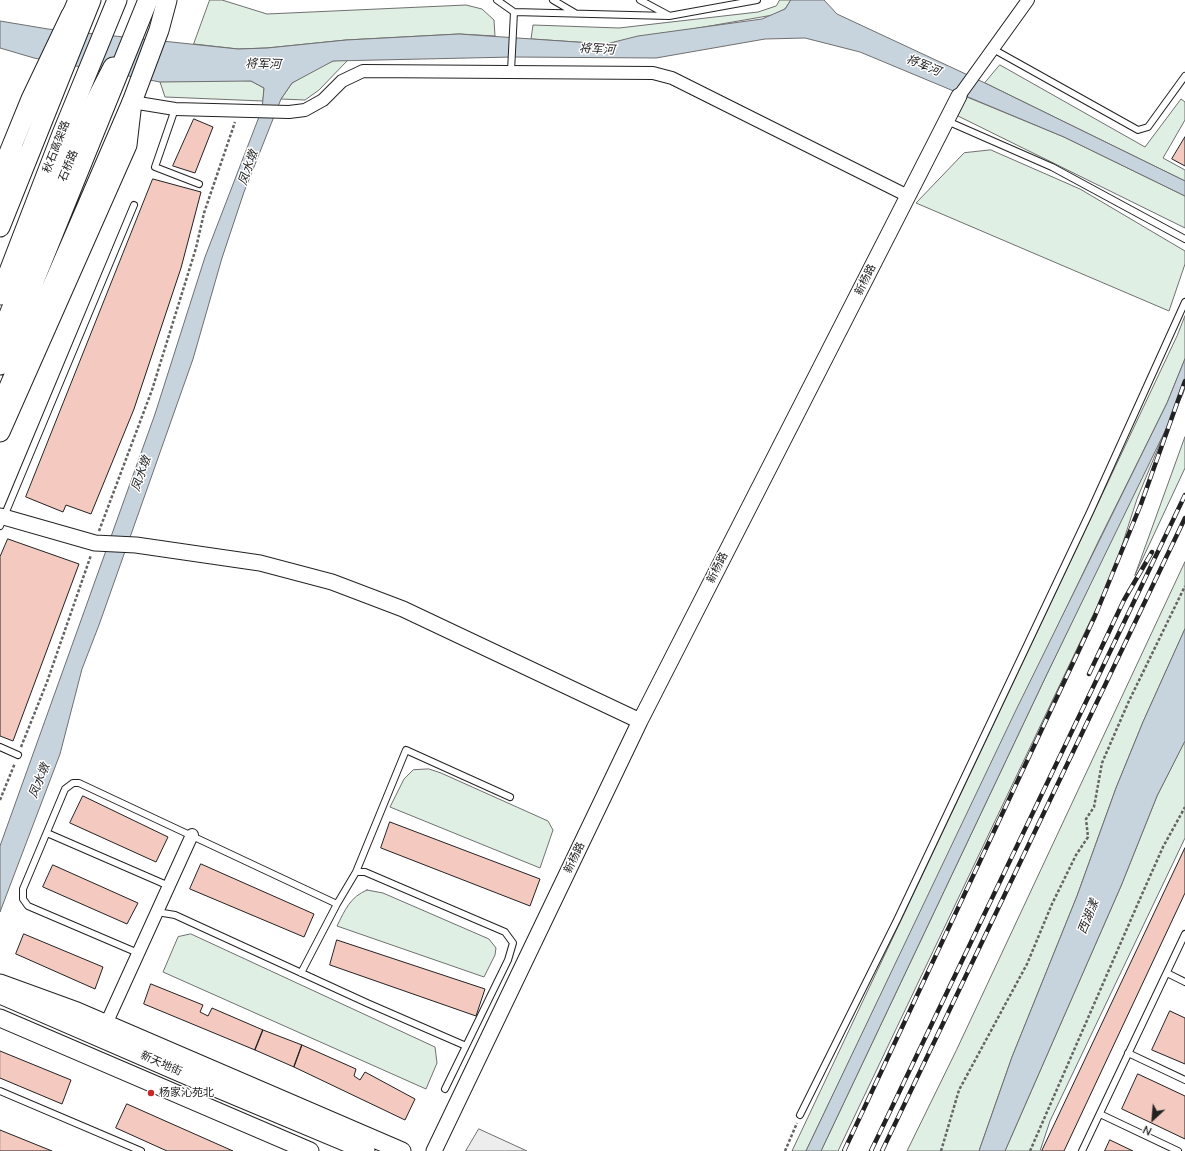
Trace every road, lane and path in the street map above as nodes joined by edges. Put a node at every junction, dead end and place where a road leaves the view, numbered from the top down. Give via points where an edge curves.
1 (91, 0) edge
2 (117, 0) edge
3 (147, 0) edge
4 (166, 0) edge
5 (497, 0) edge
6 (553, 0) edge
7 (640, 0) edge
8 (757, 0) edge
9 (1028, 0) edge
10 (514, 12) junction
11 (576, 14) junction
12 (71, 15) edge
13 (669, 16) junction
14 (993, 49) junction
15 (511, 71) junction
16 (46, 74) junction
17 (1185, 76) edge
18 (959, 96) joint
19 (129, 109) junction
20 (175, 109) junction
21 (241, 111) junction
22 (946, 120) junction
23 (0, 175) edge
24 (199, 184) dead end
25 (908, 196) junction
26 (0, 200) edge
27 (134, 205) dead end
28 (0, 228) edge
29 (1185, 239) edge
30 (0, 295) edge
31 (1185, 302) edge
32 (0, 337) edge
33 (0, 366) edge
34 (0, 408) edge
35 (0, 432) edge
36 (1, 520) edge
37 (101, 543) junction
38 (1185, 586) edge
39 (640, 721) junction
40 (0, 747) edge
41 (18, 755) junction
42 (510, 797) dead end
43 (0, 800) edge
44 (1185, 807) edge
45 (47, 833) junction
46 (192, 835) junction
47 (356, 872) junction
48 (168, 886) junction
49 (337, 904) junction
50 (157, 912) junction
51 (1185, 934) edge
52 (138, 954) junction
53 (1167, 972) junction
54 (302, 973) junction
55 (1185, 982) edge
56 (0, 983) edge
57 (0, 995) edge
58 (0, 1018) edge
59 (106, 1024) junction
60 (466, 1046) junction
61 (1128, 1053) junction
62 (1185, 1080) edge
63 (445, 1089) dead end
64 (0, 1091) edge
65 (1100, 1114) junction
66 (800, 1115) joint
67 (141, 1151) edge
68 (310, 1151) edge
69 (366, 1151) edge
70 (402, 1151) edge
71 (434, 1151) edge
72 (785, 1151) edge
73 (941, 1151) edge
74 (1030, 1151) edge
75 (1082, 1151) edge
76 (1178, 1151) edge

1 - 28 main road
2 - 30 main road, 秋石高架路
3 - 32 main road, 石桥路 via 94,104
3 - 33 main road
4 - 19 main road via 159,30
5 - 10 lane
6 - 11 lane
7 - 13 lane
8 - 13 lane
9 - 14 street, 新杨路
10 - 11 lane
10 - 15 lane
11 - 13 lane
12 - 16 main road
14 - 17 lane via 1138,130 1148,127
14 - 18 street, 新杨路
15 - 21 street via 363,71 342,81 323,100 304,110
15 - 25 street via 635,72 672,78
16 - 23 main road
16 - 26 main road
18 - 22 street, 新杨路
19 - 20 street
19 - 34 main road
19 - 35 main road via 127,145
20 - 21 street
20 - 24 lane via 155,167
21 - 37 path via 204,213 196,248 152,390
22 - 25 street, 新杨路
22 - 29 lane via 1052,167
25 - 39 street, 新杨路
27 - 36 lane
31 - 66 lane via 1090,512 897,920
36 - 37 street
37 - 39 street via 260,563 332,582 403,609
37 - 41 path
38 - 73 path via 1102,763 1094,807 1086,819 1088,837 1076,855 1052,904 1027,964 959,1090
39 - 71 street, 新杨路
40 - 41 lane
41 - 43 path
42 - 47 lane via 406,750
44 - 74 path via 1163,847
45 - 46 lane via 65,789 80,783
45 - 48 lane
45 - 52 lane via 23,889 23,899 28,906
46 - 48 street
46 - 49 lane
47 - 49 lane
47 - 60 lane via 365,872 505,932 513,943 508,960
48 - 50 street
49 - 54 lane
50 - 52 street
50 - 54 lane via 176,915
51 - 53 lane
52 - 59 street
53 - 55 lane
53 - 61 lane
54 - 60 lane
56 - 59 main road
57 - 69 main road, 新天地街
58 - 68 main road, 新天地街
59 - 70 main road
60 - 63 lane
61 - 62 lane
61 - 65 lane
64 - 67 lane
65 - 75 lane
65 - 76 lane
66 - 72 path

